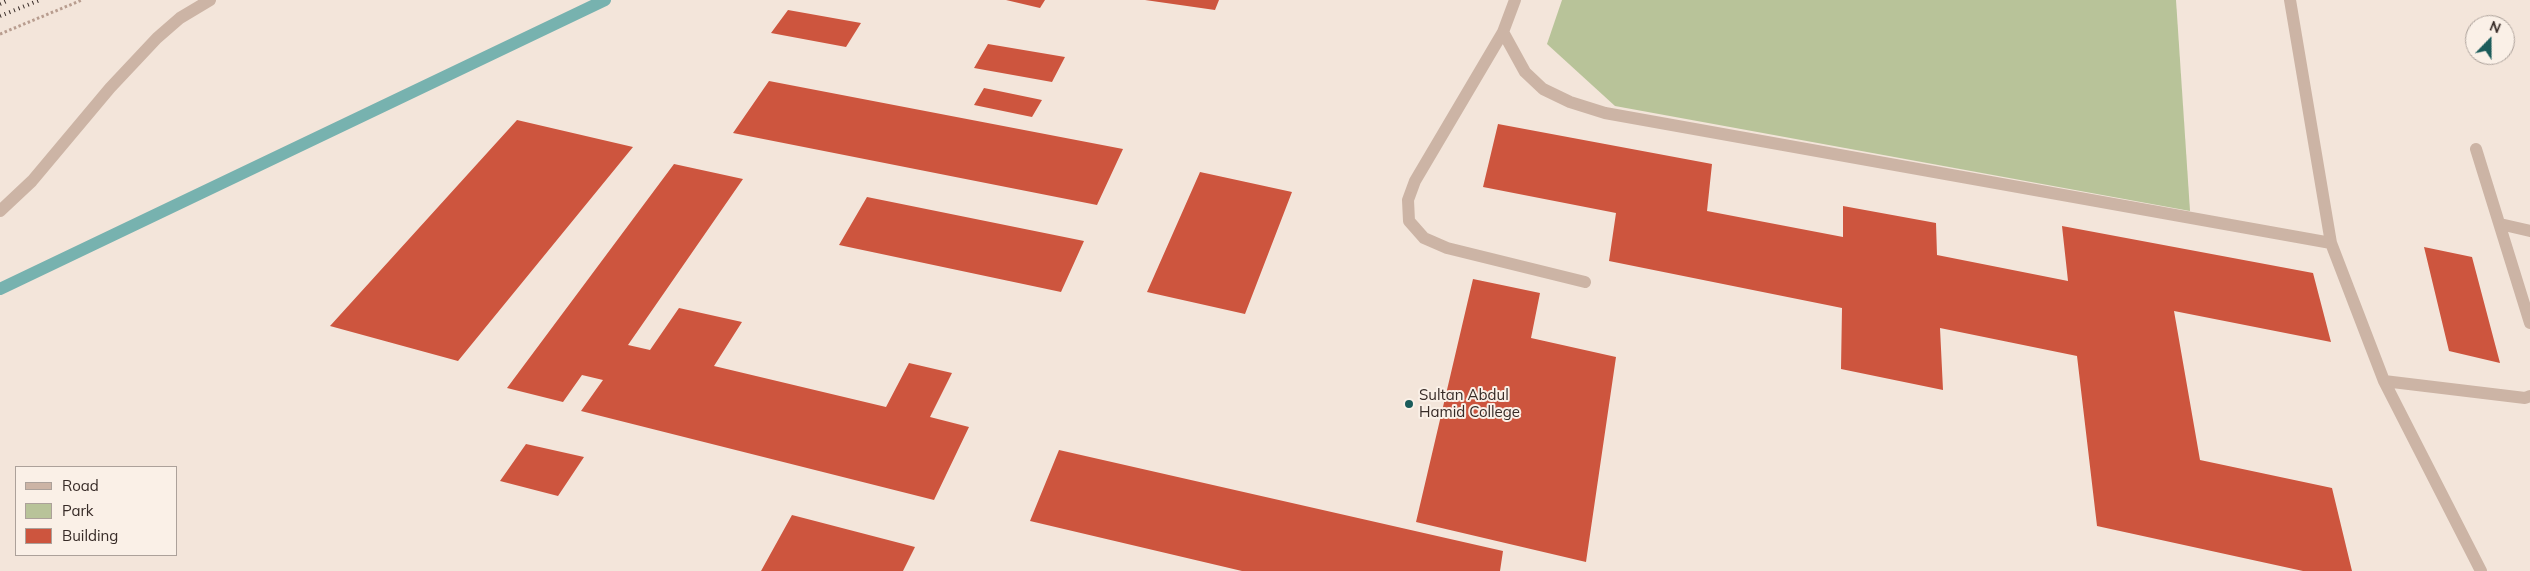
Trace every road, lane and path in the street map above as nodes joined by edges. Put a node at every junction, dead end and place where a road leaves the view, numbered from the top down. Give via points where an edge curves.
1 (82, 0) edge
2 (210, 0) edge
3 (1515, 0) edge
4 (2290, 0) edge
5 (1503, 32) junction
6 (0, 34) edge
7 (2476, 149) dead end
8 (0, 211) edge
9 (2500, 224) junction
10 (2530, 231) edge
11 (2331, 243) junction
12 (1585, 282) dead end
13 (2530, 323) edge
14 (2384, 381) junction
15 (2530, 396) edge
16 (2481, 571) edge

1 - 6 path
2 - 8 street via 180,18 157,38 32,181
3 - 5 street
4 - 11 street
5 - 11 street via 1525,72 1543,89 1605,114
5 - 12 street via 1415,181 1408,200 1409,221 1424,238 1447,248
7 - 9 street
9 - 10 street
9 - 13 street
11 - 14 street
14 - 15 street via 2525,398
14 - 16 street

